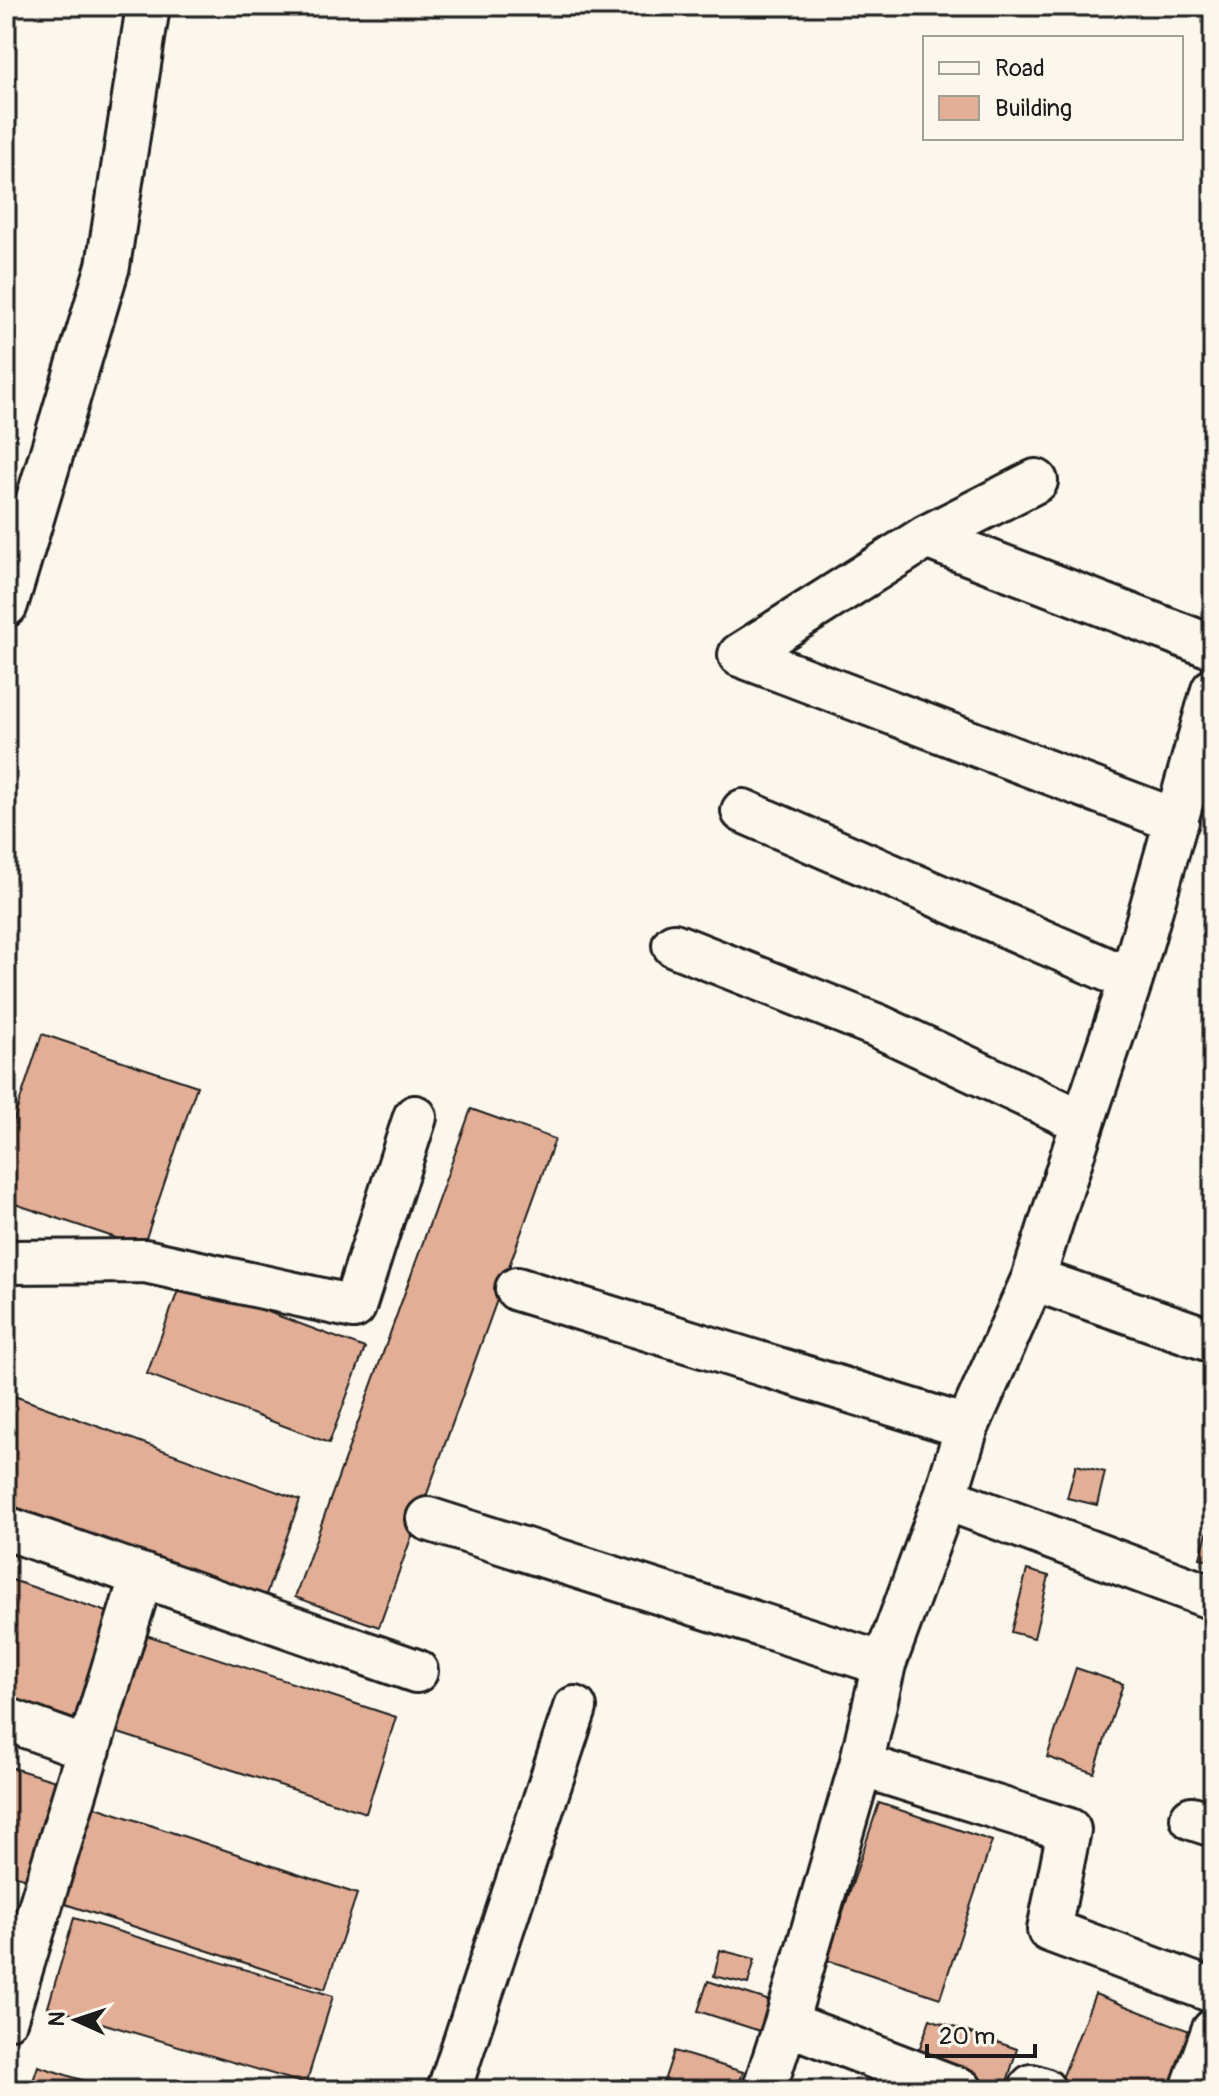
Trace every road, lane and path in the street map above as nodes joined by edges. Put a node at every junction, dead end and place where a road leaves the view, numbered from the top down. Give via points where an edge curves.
1 (149, 8) edge
2 (1036, 481) dead end
3 (926, 537) junction
4 (6, 605) edge
5 (1213, 647) edge
6 (1213, 690) edge
7 (743, 811) dead end
8 (1177, 821) junction
9 (674, 945) dead end
10 (1131, 980) junction
11 (415, 1117) dead end
12 (1083, 1122) junction
13 (6, 1262) edge
14 (1033, 1279) junction
15 (517, 1289) dead end
16 (1213, 1341) edge
17 (967, 1427) junction
18 (945, 1498) junction
19 (428, 1519) dead end
20 (6, 1528) edge
21 (142, 1575) junction
22 (1213, 1598) edge
23 (884, 1664) junction
24 (416, 1671) dead end
25 (575, 1708) dead end
26 (6, 1719) edge
27 (89, 1749) junction
28 (861, 1765) junction
29 (16, 1949) edge
30 (1213, 1991) edge
31 (6, 2018) edge
32 (786, 2023) junction
33 (1213, 2031) edge
34 (449, 2090) edge
35 (764, 2090) edge
36 (961, 2090) edge
37 (1031, 2090) edge
38 (1044, 2090) edge
39 (1192, 2090) edge

1 - 4 street via 108,266
2 - 3 street
3 - 5 street
3 - 8 street via 740,655
6 - 8 street
7 - 10 street
8 - 10 street
9 - 12 street via 878,1026
10 - 12 street
11 - 13 street via 354,1307 145,1261
12 - 14 street
14 - 16 street
14 - 17 street
15 - 17 street
17 - 18 street
18 - 22 street
18 - 23 street
19 - 23 street
20 - 21 street
21 - 24 street
21 - 27 street
23 - 28 street
25 - 34 street
26 - 27 street
27 - 29 street
28 - 30 street via 1069,1830 1049,1930
28 - 32 street
29 - 31 street
32 - 35 street
32 - 36 street
33 - 39 street
37 - 38 street

